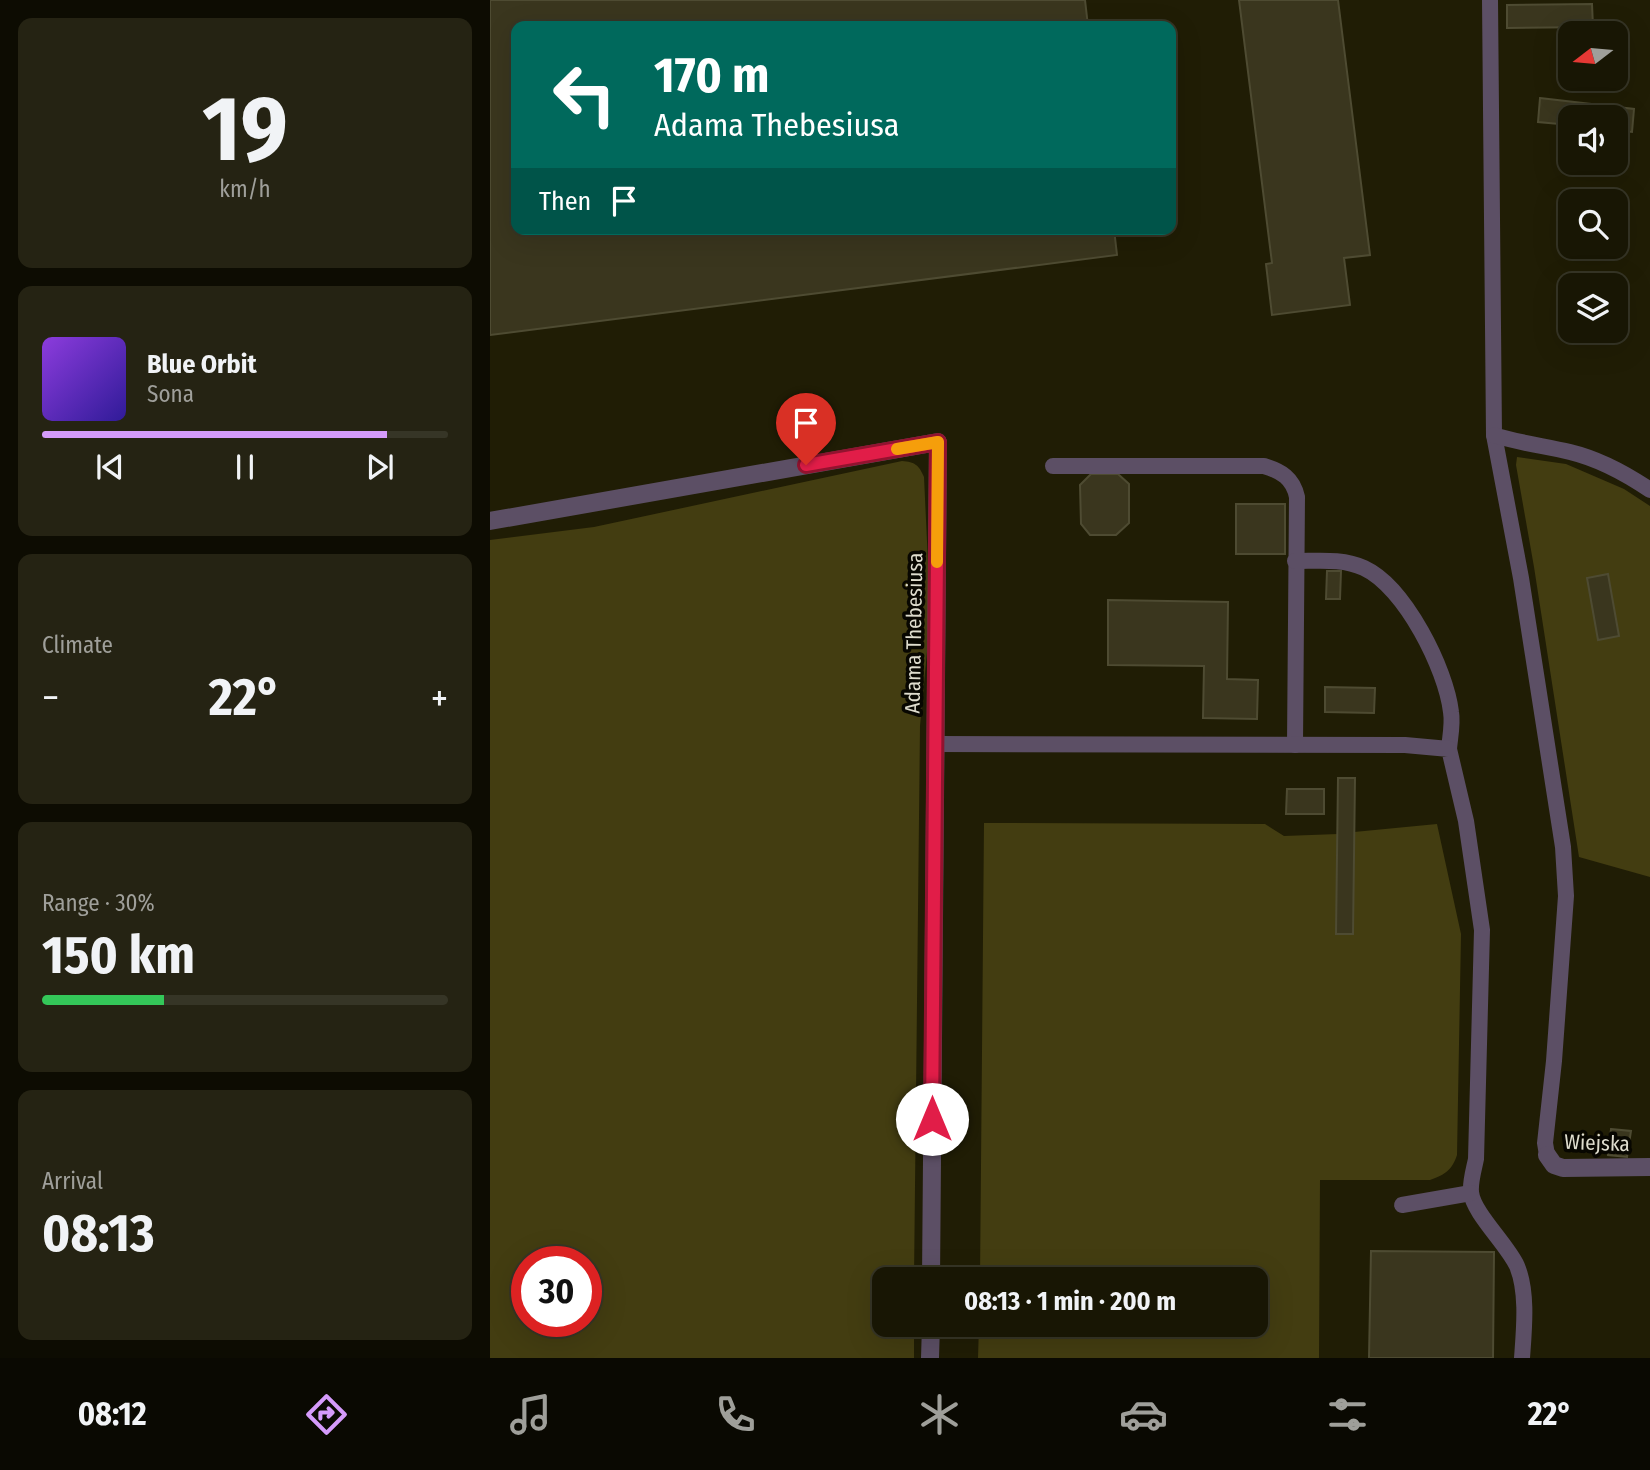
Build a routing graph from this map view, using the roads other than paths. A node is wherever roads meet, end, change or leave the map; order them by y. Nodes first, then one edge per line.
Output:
1 (1490, 0) edge
2 (1494, 435) junction
3 (1053, 466) dead end
4 (1650, 490) edge
5 (490, 521) edge
6 (1295, 561) junction
7 (935, 744) junction
8 (1295, 745) junction
9 (1448, 749) junction
10 (1547, 1155) joint
11 (1650, 1167) edge
12 (1471, 1194) junction
13 (1402, 1205) dead end
14 (931, 1267) edge
15 (931, 1337) edge
16 (930, 1358) edge
17 (1522, 1358) edge

1 - 2 lane
2 - 4 lane
2 - 10 lane
3 - 6 lane
5 - 7 street, Adama Thebesiusa
6 - 8 lane
6 - 9 lane
7 - 8 lane
7 - 14 street, Adama Thebesiusa
8 - 9 lane
9 - 12 lane
10 - 11 street, Wiejska
12 - 13 lane
12 - 17 lane
15 - 16 street

